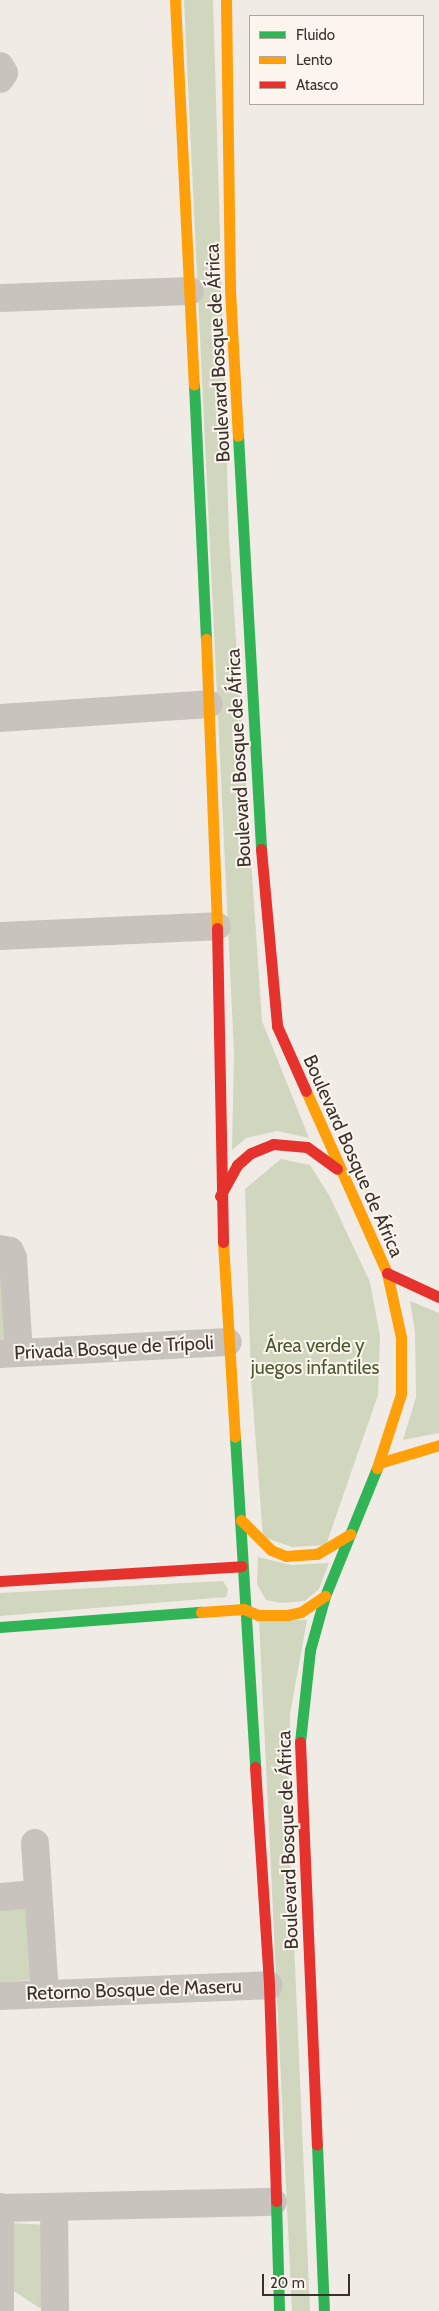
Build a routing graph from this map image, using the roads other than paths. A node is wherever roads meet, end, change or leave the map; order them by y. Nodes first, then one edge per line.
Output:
1 (175, 0) edge
2 (226, 0) edge
3 (0, 66) edge
4 (0, 79) edge
5 (190, 290) junction
6 (0, 298) edge
7 (209, 704) junction
8 (0, 718) edge
9 (217, 926) junction
10 (0, 936) edge
11 (338, 1170) junction
12 (220, 1196) junction
13 (0, 1249) edge
14 (386, 1274) junction
15 (439, 1297) edge
16 (228, 1342) junction
17 (10, 1354) edge
18 (439, 1445) edge
19 (379, 1463) junction
20 (241, 1520) junction
21 (350, 1534) junction
22 (242, 1566) junction
23 (0, 1581) edge
24 (325, 1596) junction
25 (244, 1609) junction
26 (0, 1627) edge
27 (35, 1843) dead end
28 (37, 1894) junction
29 (0, 1897) edge
30 (269, 1984) junction
31 (45, 1993) junction
32 (0, 1996) edge
33 (273, 2202) junction
34 (0, 2207) edge
35 (54, 2207) junction
36 (0, 2311) edge
37 (55, 2311) edge
38 (279, 2311) edge
39 (324, 2311) edge

1 - 5 street, Boulevard Bosque de África
2 - 11 street, Boulevard Bosque de África
3 - 4 street
5 - 6 street
5 - 7 street, Boulevard Bosque de África
7 - 8 street
7 - 9 street, Boulevard Bosque de África
9 - 10 street
9 - 12 street, Boulevard Bosque de África
11 - 12 street
11 - 14 street, Boulevard Bosque de África
12 - 16 street, Boulevard Bosque de África
13 - 17 street
14 - 15 street
14 - 19 street, Boulevard Bosque de África
16 - 17 street, Privada Bosque de Trípoli
16 - 20 street, Boulevard Bosque de África
18 - 19 street
19 - 21 street, Boulevard Bosque de África
20 - 21 street
20 - 22 street, Boulevard Bosque de África
21 - 24 street, Boulevard Bosque de África
22 - 23 street
22 - 25 street, Boulevard Bosque de África
24 - 25 street
24 - 39 street, Boulevard Bosque de África
25 - 26 street
25 - 30 street, Boulevard Bosque de África
27 - 28 street
28 - 29 street
28 - 31 street
30 - 31 street, Retorno Bosque de Maseru
30 - 33 street, Boulevard Bosque de África
31 - 32 street, Retorno Bosque de Maseru
33 - 35 street
33 - 38 street, Boulevard Bosque de África
34 - 35 street
34 - 36 street
35 - 37 street

